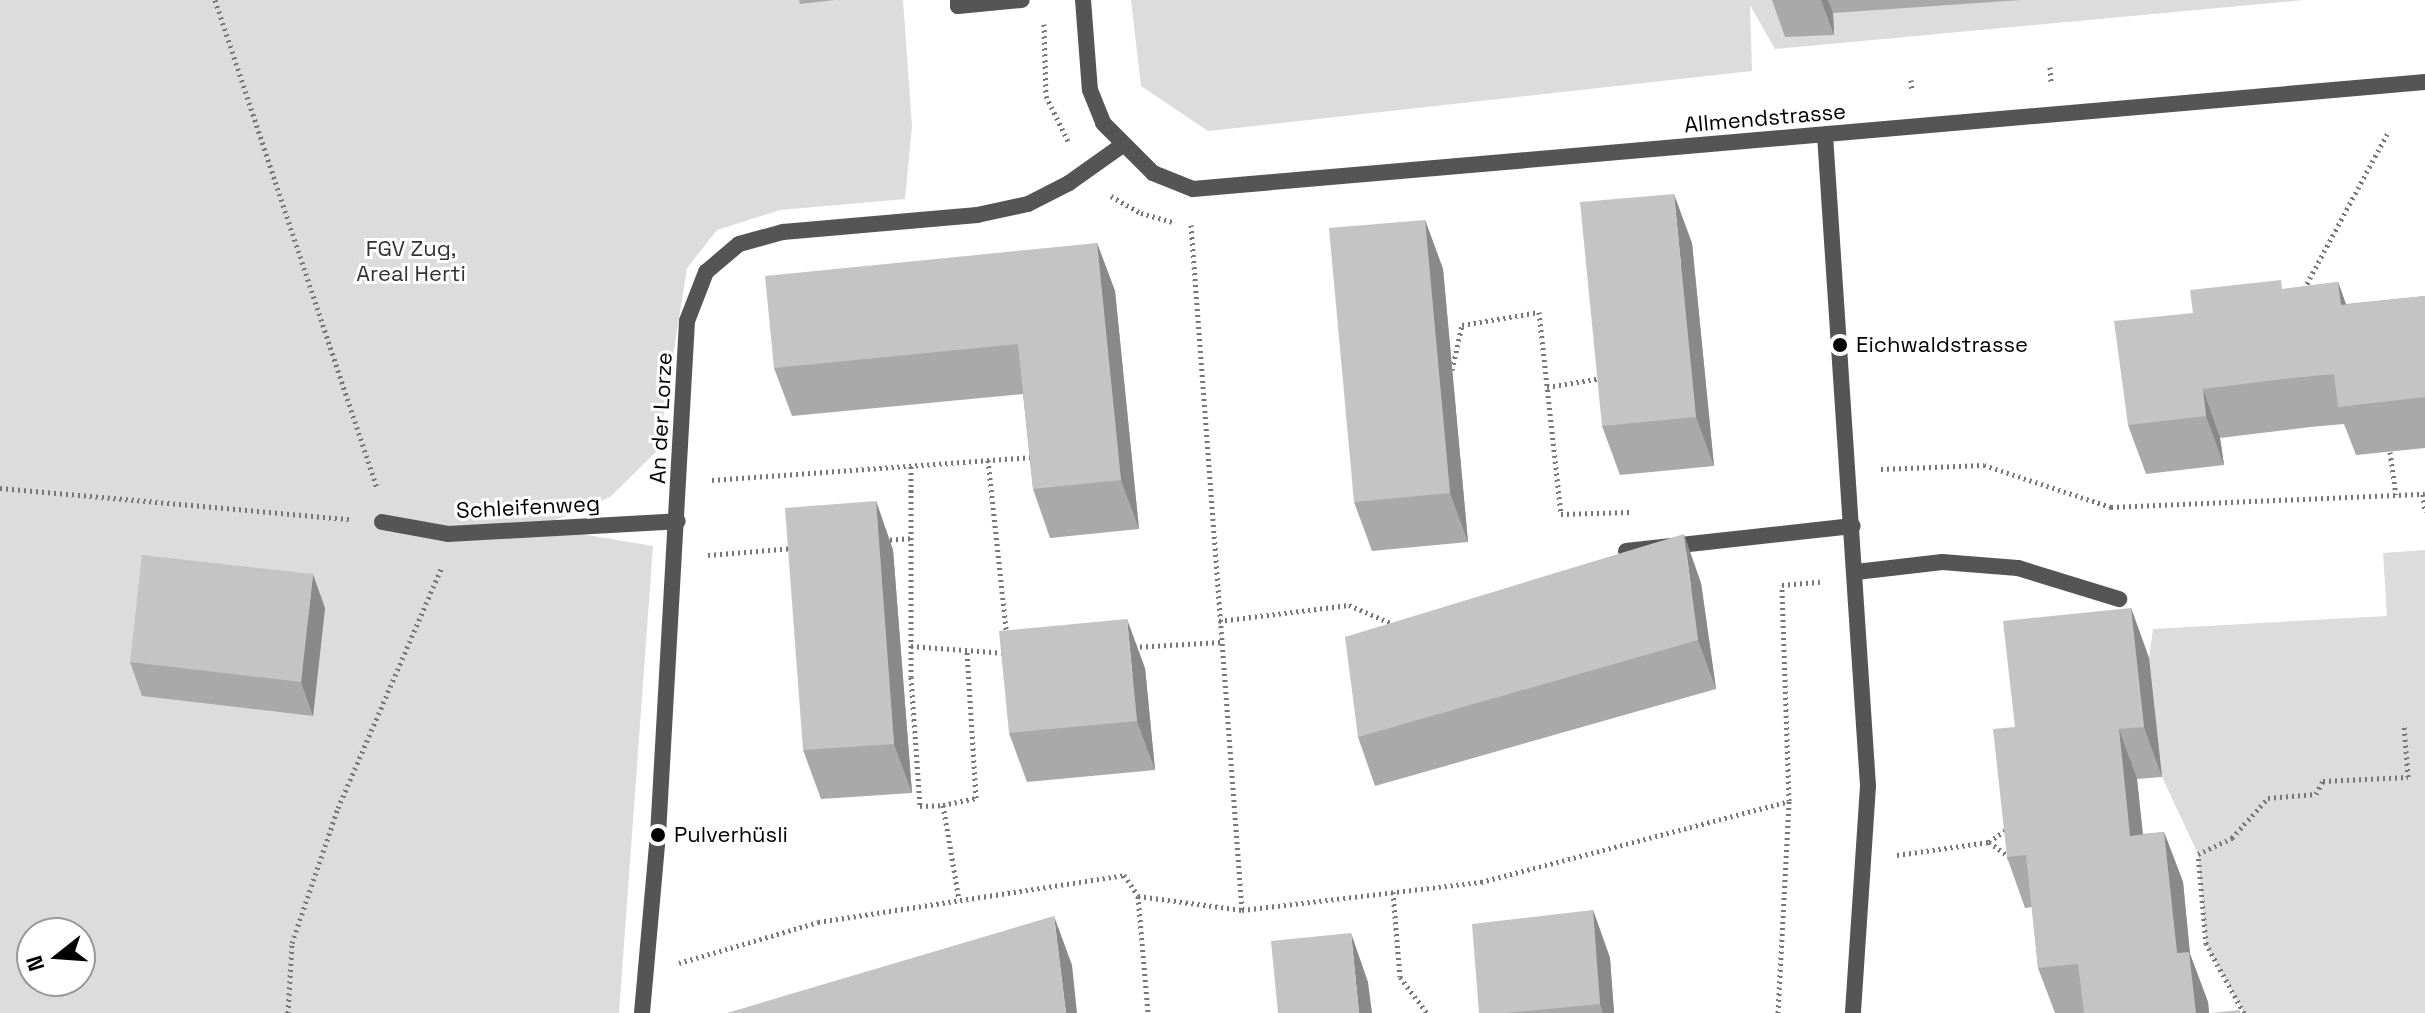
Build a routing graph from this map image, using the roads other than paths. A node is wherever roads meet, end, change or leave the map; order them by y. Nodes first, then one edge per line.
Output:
1 (958, 0) edge
2 (1022, 0) edge
3 (1083, 0) edge
4 (2425, 82) edge
5 (1825, 135) junction
6 (1121, 146) junction
7 (678, 521) junction
8 (382, 522) road end
9 (1853, 526) junction
10 (1626, 551) edge
11 (1856, 572) junction
12 (2119, 599) dead end
13 (642, 1013) edge
14 (1853, 1013) edge

1 - 2 street
3 - 6 street, Allmendstrasse
4 - 5 street, Allmendstrasse
5 - 6 street, Allmendstrasse
5 - 9 street
6 - 7 street, An der Lorze
7 - 8 street, Schleifenweg
7 - 13 street, An der Lorze
9 - 10 street
9 - 11 street
11 - 12 street
11 - 14 street

